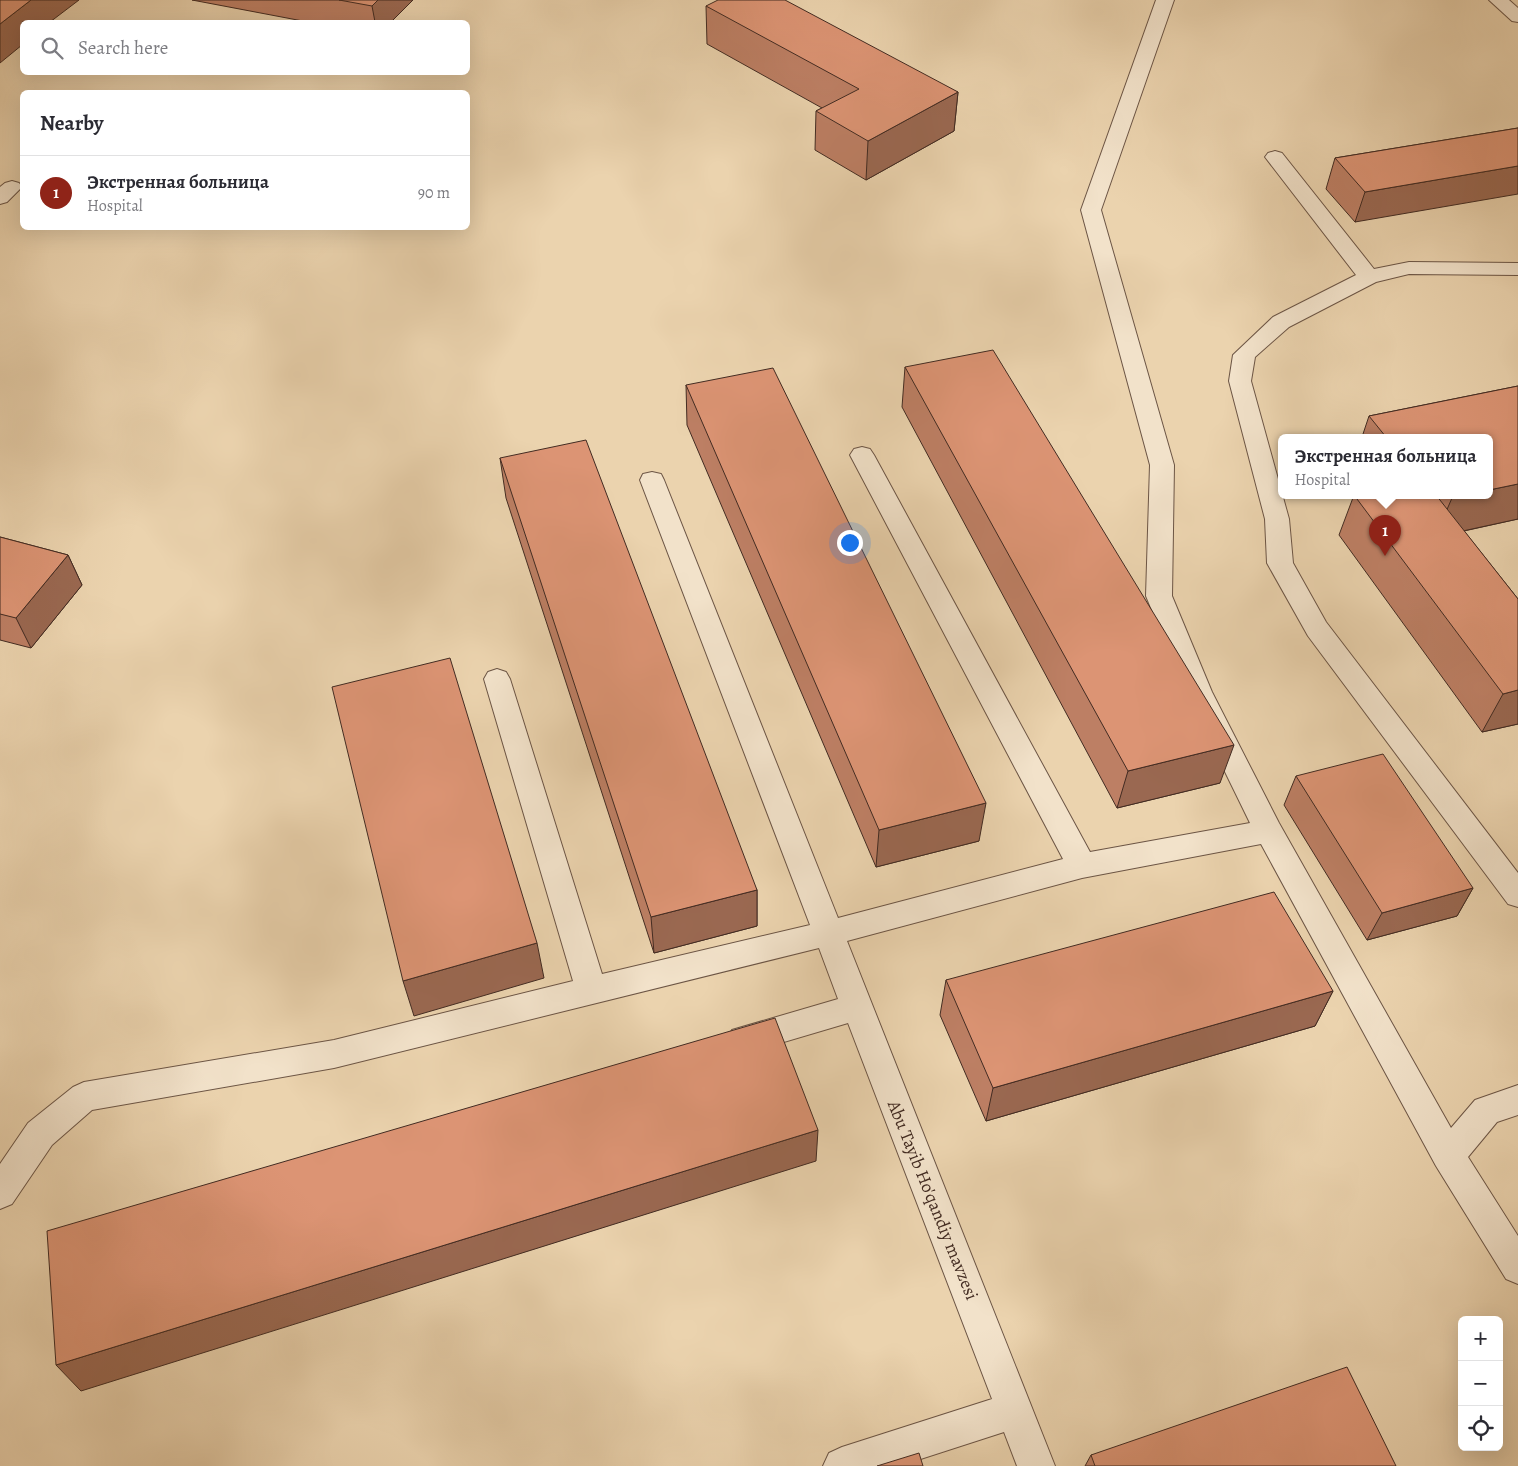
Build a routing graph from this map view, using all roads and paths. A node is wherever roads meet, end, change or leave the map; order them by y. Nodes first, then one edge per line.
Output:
1 (1165, 0) edge
2 (1498, 0) edge
3 (1518, 17) edge
4 (1275, 157) dead end
5 (1518, 269) edge
6 (1369, 277) junction
7 (862, 455) dead end
8 (652, 480) dead end
9 (497, 679) dead end
10 (1269, 831) junction
11 (1082, 866) junction
12 (1518, 895) edge
13 (830, 933) junction
14 (590, 990) junction
15 (857, 1007) junction
16 (713, 1049) edge
17 (1518, 1100) edge
18 (1448, 1154) junction
19 (0, 1192) edge
20 (1518, 1267) edge
21 (1015, 1410) junction
22 (842, 1466) edge
23 (1036, 1466) edge

1 - 10 street
2 - 3 street
4 - 6 street
5 - 6 street
6 - 12 street
7 - 11 street
8 - 13 street, Abu Tayib Ho'qandiy mavzesi
9 - 14 street
10 - 11 street
10 - 18 street
11 - 13 street
13 - 14 street
13 - 15 street, Abu Tayib Ho'qandiy mavzesi
14 - 19 street
15 - 16 street
15 - 21 street, Abu Tayib Ho'qandiy mavzesi
17 - 18 street
18 - 20 street
21 - 22 street
21 - 23 street, Abu Tayib Ho'qandiy mavzesi

